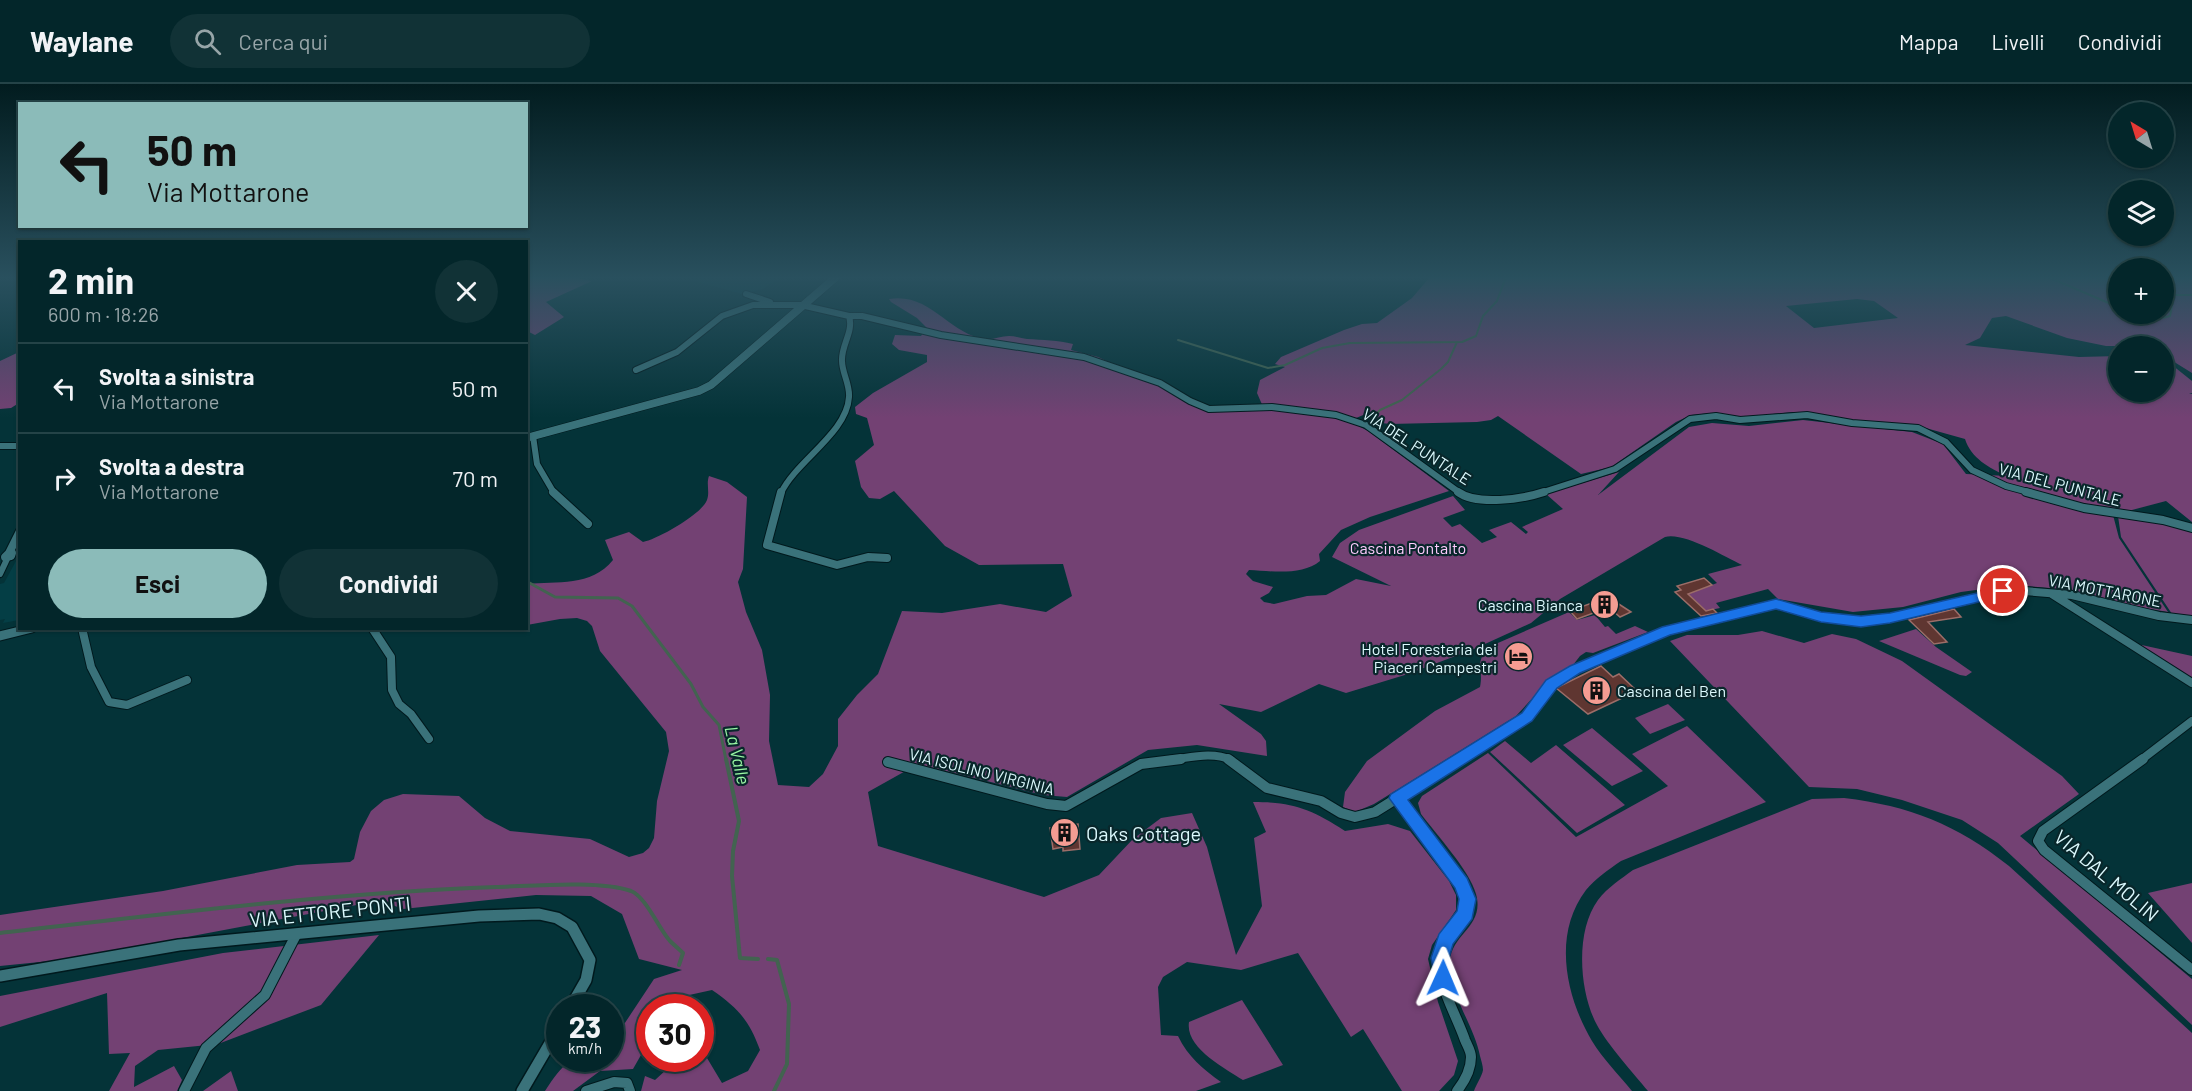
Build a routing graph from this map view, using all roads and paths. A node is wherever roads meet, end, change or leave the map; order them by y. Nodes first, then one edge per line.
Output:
1 (711, 324) edge
2 (782, 324) edge
3 (852, 324) edge
4 (896, 324) edge
5 (636, 370) dead end
6 (530, 437) edge
7 (0, 446) edge
8 (18, 446) edge
9 (588, 524) dead end
10 (2192, 528) edge
11 (18, 538) edge
12 (13, 555) edge
13 (887, 558) dead end
14 (0, 574) edge
15 (2051, 593) junction
16 (2192, 620) edge
17 (24, 630) edge
18 (82, 630) edge
19 (373, 630) edge
20 (0, 636) edge
21 (187, 680) dead end
22 (2192, 683) edge
23 (2192, 721) edge
24 (429, 739) dead end
25 (888, 762) dead end
26 (1397, 798) junction
27 (296, 935) junction
28 (2192, 970) edge
29 (0, 976) edge
30 (578, 994) edge
31 (546, 1050) edge
32 (184, 1091) edge
33 (522, 1091) edge
34 (586, 1091) edge
35 (630, 1091) edge
36 (1457, 1091) edge

1 - 5 street
2 - 6 street
3 - 13 street
4 - 10 street, VIA DEL PUNTALE
6 - 9 street
7 - 8 street
11 - 12 street
12 - 14 street
15 - 16 street, VIA MOTTARONE
15 - 22 street
15 - 26 street, VIA MOTTARONE
17 - 20 street
18 - 21 street
19 - 24 street
23 - 28 street, VIA DAL MOLIN
25 - 26 street, VIA ISOLINO VIRGINIA
26 - 36 street
27 - 29 street, VIA ETTORE PONTI
27 - 30 street, VIA ETTORE PONTI
27 - 32 street
31 - 33 street
34 - 35 street

